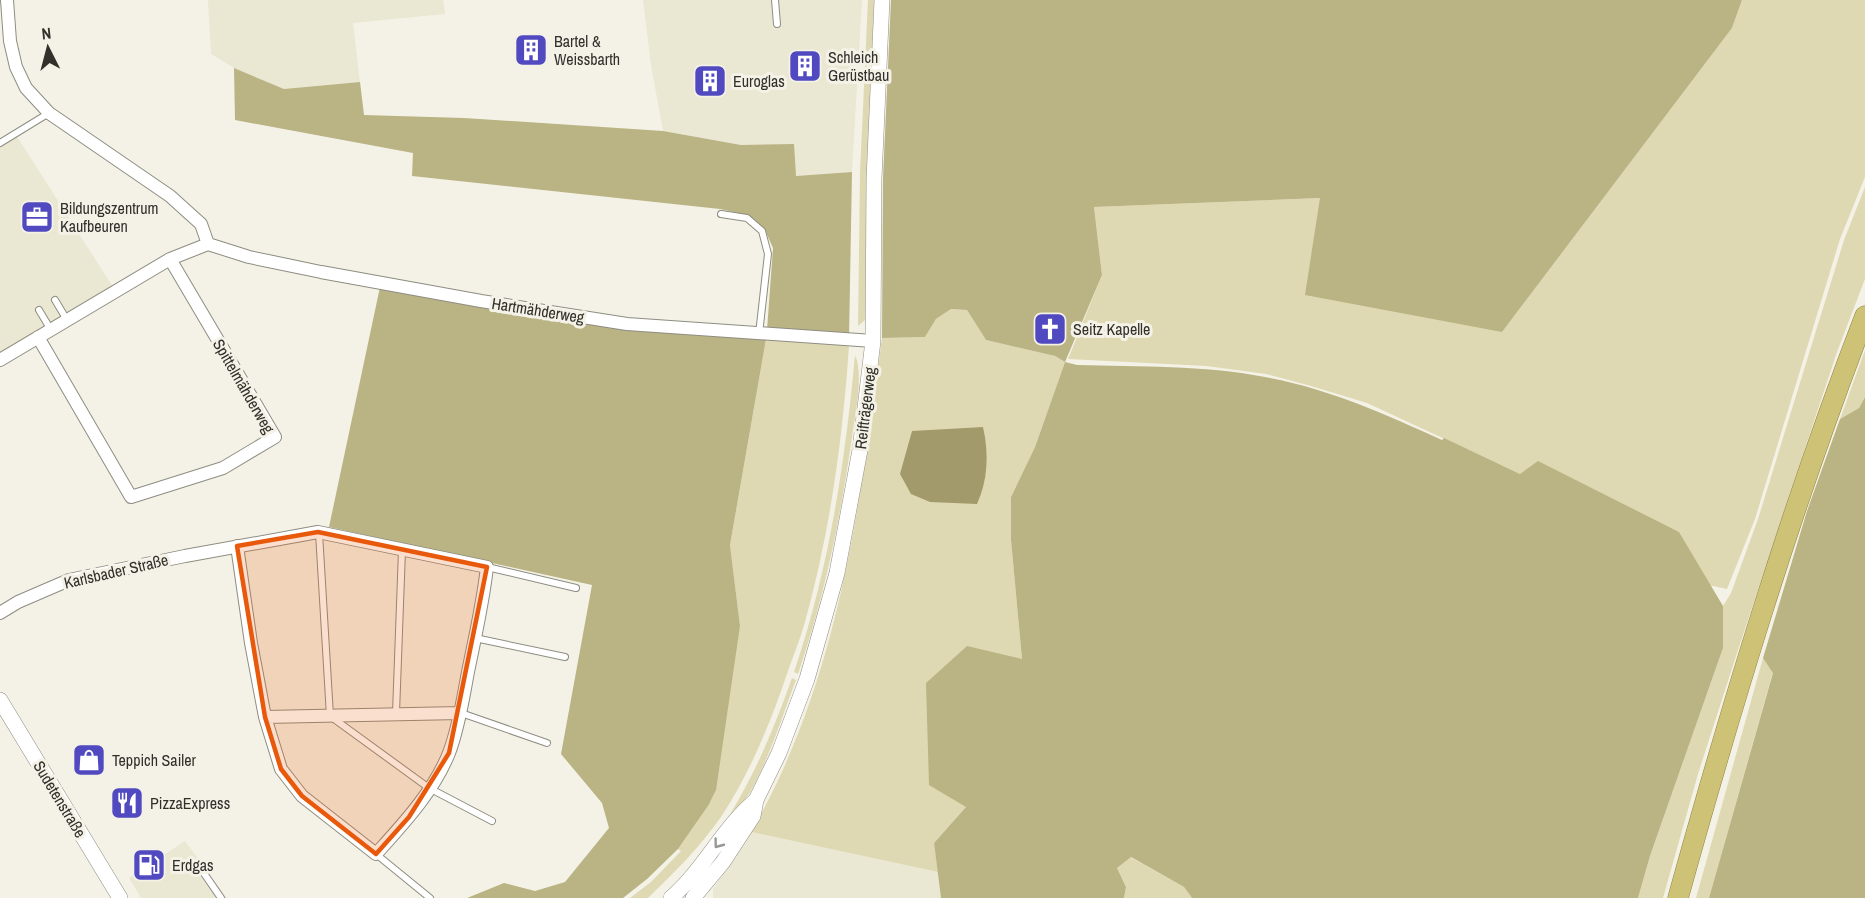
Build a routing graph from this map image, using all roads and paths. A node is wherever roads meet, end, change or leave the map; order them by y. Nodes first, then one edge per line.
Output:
1 (7, 0) edge
2 (775, 0) edge
3 (882, 0) edge
4 (777, 24) dead end
5 (49, 113) junction
6 (0, 143) edge
7 (721, 214) dead end
8 (208, 244) junction
9 (170, 259) junction
10 (55, 300) dead end
11 (39, 310) dead end
12 (1865, 316) edge
13 (67, 320) junction
14 (51, 330) junction
15 (759, 335) junction
16 (38, 338) junction
17 (873, 341) junction
18 (0, 360) edge
19 (318, 532) junction
20 (237, 546) junction
21 (402, 549) junction
22 (486, 567) junction
23 (576, 588) dead end
24 (0, 613) edge
25 (475, 638) junction
26 (565, 657) dead end
27 (0, 700) edge
28 (396, 713) junction
29 (460, 713) junction
30 (330, 716) junction
31 (265, 717) junction
32 (547, 743) dead end
33 (429, 788) junction
34 (756, 800) junction
35 (492, 821) dead end
36 (376, 854) junction
37 (201, 869) dead end
38 (676, 896) edge
39 (120, 898) edge
40 (221, 898) edge
41 (430, 898) edge
42 (694, 898) edge
43 (1678, 898) edge

1 - 5 street
2 - 4 lane
3 - 17 street, Reifträgerweg
5 - 6 lane
5 - 8 street
7 - 15 lane
8 - 9 street
8 - 15 street, Hartmähderweg
9 - 13 street
9 - 16 street, Spittelmähderweg
10 - 13 lane
11 - 14 lane
12 - 43 highway
13 - 14 street
14 - 16 street
15 - 17 street, Hartmähderweg
16 - 18 street
17 - 34 street, Reifträgerweg
19 - 20 street, Karlsbader Straße
19 - 21 street, Karlsbader Straße
19 - 30 lane
20 - 24 street, Karlsbader Straße
20 - 31 street
21 - 22 street, Karlsbader Straße
21 - 28 lane
22 - 23 lane, Karlsbader Straße
22 - 25 street
25 - 26 lane
25 - 29 street
27 - 39 street, Sudetenstraße
28 - 29 street
28 - 30 street
29 - 32 lane
29 - 33 street
30 - 31 street
30 - 33 lane
31 - 36 street
33 - 35 lane
33 - 36 street
34 -> 38 street, Reifträgerweg
34 - 42 street, Reifträgerweg
36 - 41 lane
37 - 40 lane
38 - 42 street

